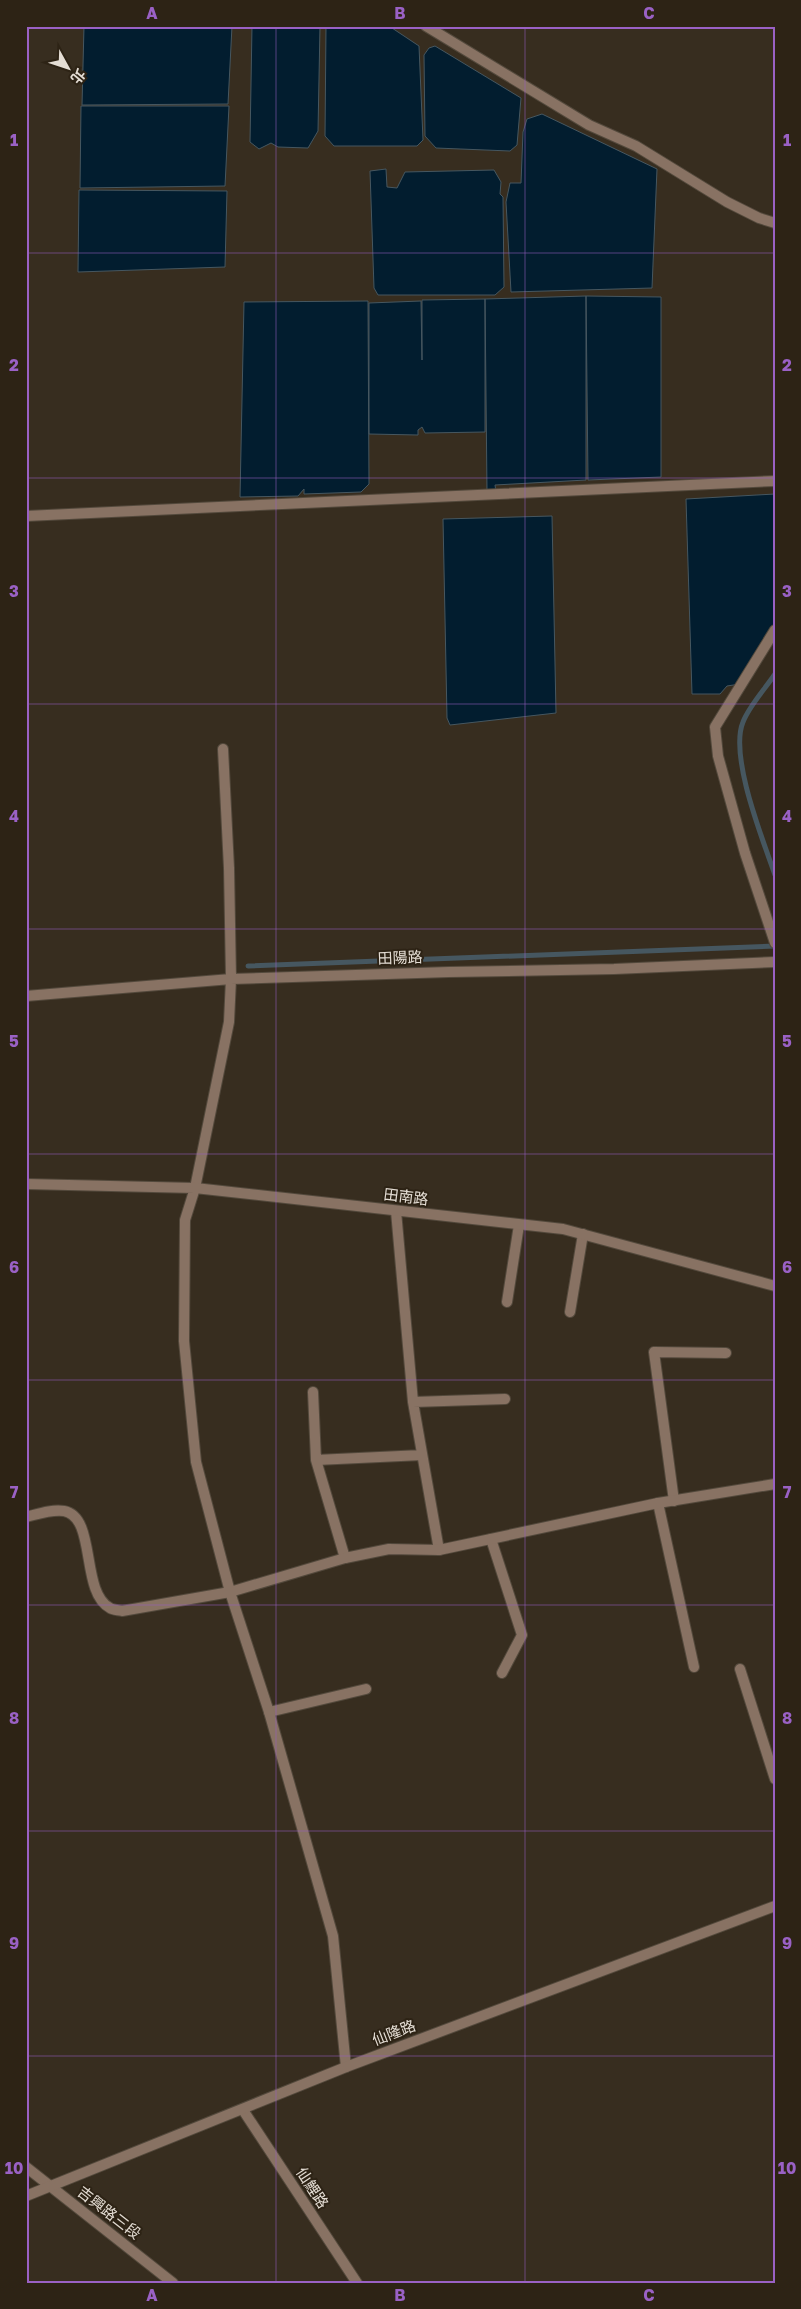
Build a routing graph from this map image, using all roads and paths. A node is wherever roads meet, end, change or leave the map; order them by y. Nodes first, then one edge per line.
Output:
1 (426, 26) edge
2 (775, 223) edge
3 (775, 481) edge
4 (26, 516) edge
5 (775, 630) edge
6 (223, 749) dead end
7 (774, 941) edge
8 (775, 962) edge
9 (231, 979) junction
10 (26, 996) edge
11 (26, 1184) edge
12 (195, 1188) junction
13 (396, 1211) junction
14 (519, 1224) junction
15 (583, 1234) junction
16 (775, 1286) edge
17 (507, 1302) dead end
18 (570, 1312) dead end
19 (726, 1353) dead end
20 (313, 1392) dead end
21 (504, 1399) dead end
22 (413, 1402) junction
23 (422, 1454) junction
24 (316, 1460) junction
25 (775, 1484) edge
26 (674, 1500) junction
27 (658, 1503) junction
28 (26, 1517) edge
29 (491, 1539) junction
30 (439, 1550) junction
31 (345, 1558) junction
32 (230, 1592) junction
33 (694, 1668) dead end
34 (740, 1669) dead end
35 (502, 1673) dead end
36 (366, 1689) dead end
37 (269, 1712) junction
38 (771, 1749) edge
39 (775, 1779) edge
40 (775, 1906) edge
41 (346, 2067) junction
42 (243, 2110) junction
43 (26, 2167) edge
44 (51, 2186) junction
45 (26, 2196) edge
46 (173, 2283) edge
47 (357, 2283) edge

1 - 2 street
3 - 4 street
5 - 7 street
6 - 9 street
8 - 9 street, 田陽路
9 - 10 street, 田陽路
9 - 12 street
11 - 12 street, 田南路
12 - 13 street, 田南路
12 - 32 street
13 - 14 street, 田南路
13 - 22 street
14 - 15 street, 田南路
14 - 17 street
15 - 16 street, 田南路
15 - 18 street
19 - 26 street
20 - 24 street
21 - 22 street
22 - 23 street
23 - 24 street
23 - 30 street
24 - 31 street
25 - 26 street
26 - 27 street
27 - 29 street
27 - 33 street
28 - 32 street
29 - 30 street
29 - 35 street
30 - 31 street
31 - 32 street
32 - 37 street
34 - 38 street
36 - 37 street
37 - 41 street
38 - 39 street
40 - 41 street, 仙隆路
41 - 42 street, 仙隆路
42 - 44 street, 仙隆路
42 - 47 street, 仙鯉路
43 - 44 street, 吉興路三段
44 - 45 street, 仙隆路
44 - 46 street, 吉興路三段

